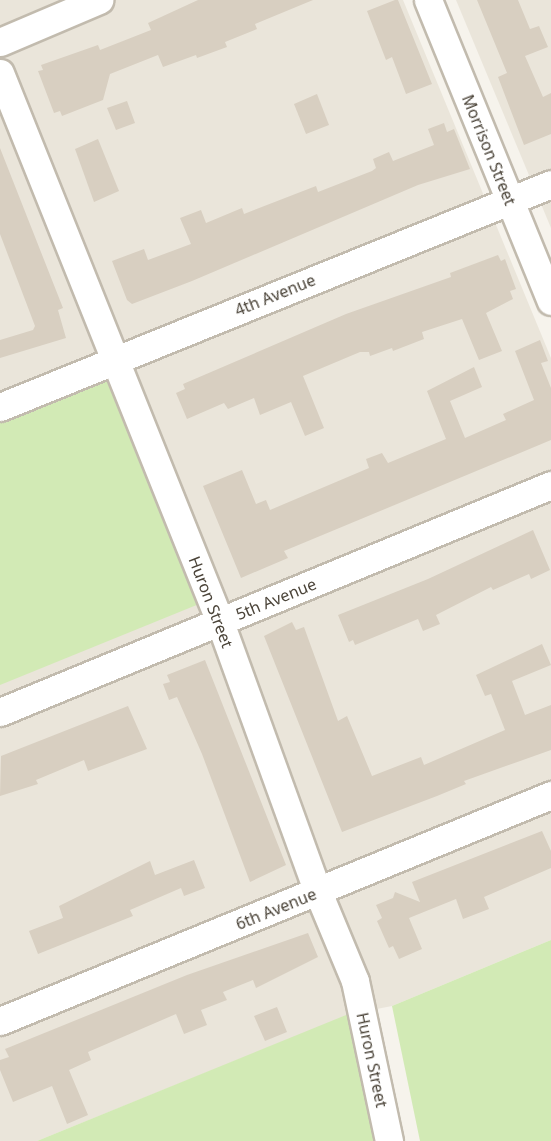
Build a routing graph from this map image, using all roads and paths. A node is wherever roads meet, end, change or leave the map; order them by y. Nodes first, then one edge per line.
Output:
1 (99, 0) edge
2 (428, 0) edge
3 (0, 42) edge
4 (0, 73) edge
5 (551, 184) edge
6 (510, 202) junction
7 (551, 301) edge
8 (116, 359) junction
9 (0, 407) edge
10 (551, 485) edge
11 (220, 622) junction
12 (0, 712) edge
13 (551, 795) edge
14 (318, 892) junction
15 (0, 1021) edge
16 (389, 1141) edge

1 - 3 street
2 - 6 street, Morrison Street
4 - 8 street, Huron Street
5 - 6 street, 4th Avenue
6 - 7 street, Morrison Street
6 - 8 street, 4th Avenue
8 - 9 street, 4th Avenue
8 - 11 street, Huron Street
10 - 11 street, 5th Avenue
11 - 12 street, 5th Avenue
11 - 14 street, Huron Street
13 - 14 street, 6th Avenue
14 - 15 street, 6th Avenue
14 - 16 street, Huron Street

